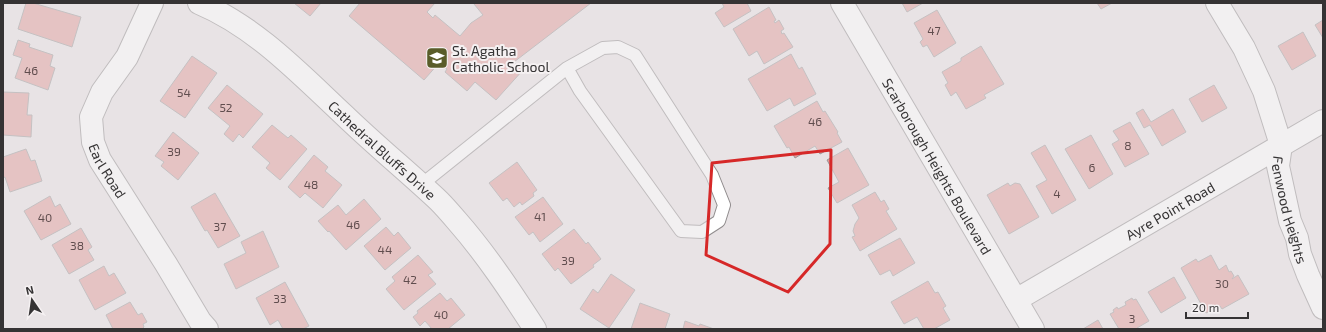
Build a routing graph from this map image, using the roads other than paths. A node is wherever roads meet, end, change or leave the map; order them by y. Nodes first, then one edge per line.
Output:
1 (152, 3) edge
2 (199, 3) edge
3 (842, 3) edge
4 (1217, 3) edge
5 (567, 68) junction
6 (1323, 121) edge
7 (1281, 145) junction
8 (421, 185) junction
9 (1016, 300) junction
10 (1323, 308) edge
11 (207, 329) edge
12 (535, 329) edge
13 (1033, 329) edge

1 - 11 street, Earl Road
2 - 8 street, Cathedral Bluffs Drive
3 - 9 street, Scarborough Heights Boulevard
4 - 7 street, Fenwood Heights
5 - 5 lane
5 - 8 lane
6 - 7 street, Ayre Point Road
7 - 9 street, Ayre Point Road
7 - 10 street, Fenwood Heights
8 - 12 street, Cathedral Bluffs Drive
9 - 13 street, Scarborough Heights Boulevard

